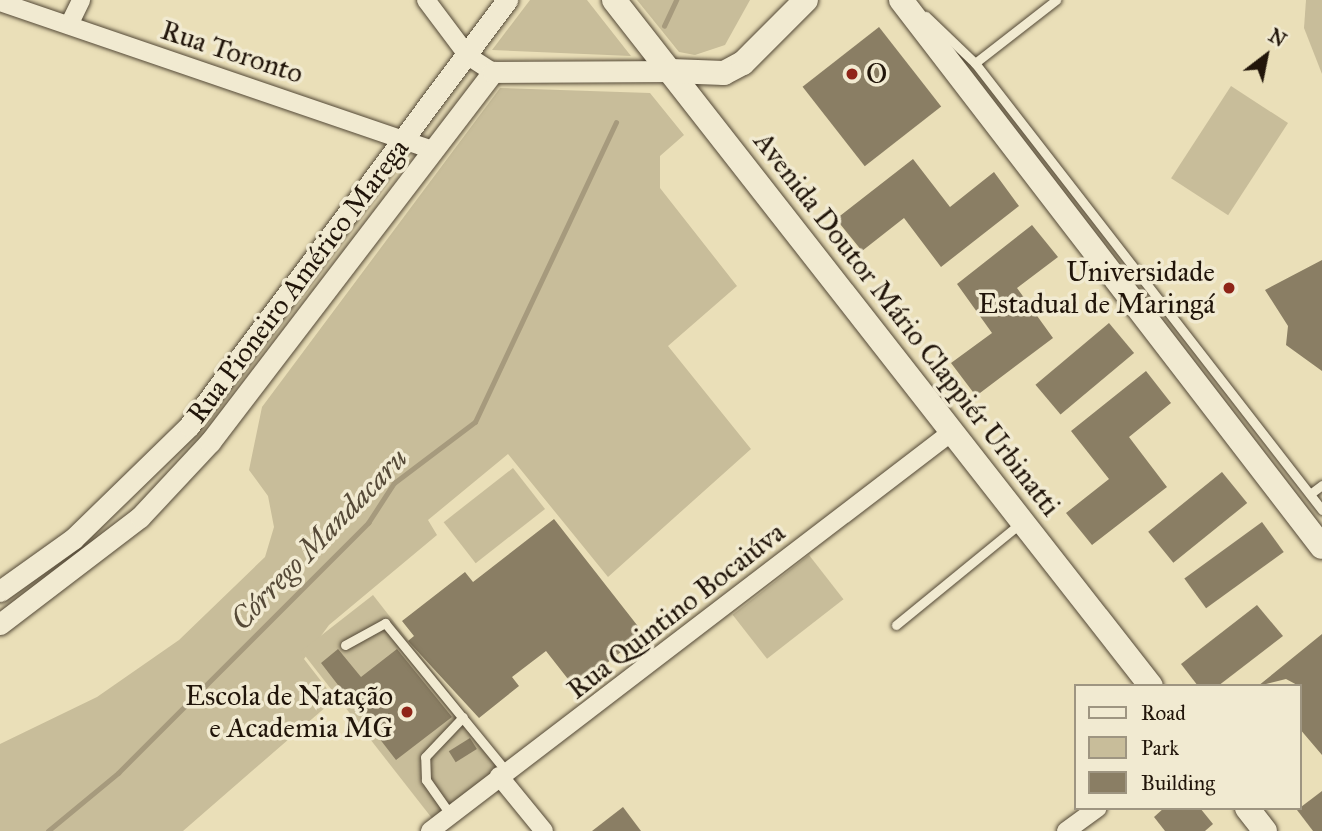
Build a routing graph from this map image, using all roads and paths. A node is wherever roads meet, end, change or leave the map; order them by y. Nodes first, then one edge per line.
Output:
1 (81, 0) edge
2 (426, 0) edge
3 (507, 0) edge
4 (614, 0) edge
5 (806, 0) edge
6 (901, 0) edge
7 (909, 0) edge
8 (1056, 0) edge
9 (0, 2) edge
10 (69, 25) junction
11 (468, 56) junction
12 (975, 63) junction
13 (671, 71) junction
14 (494, 72) junction
15 (408, 136) junction
16 (433, 150) junction
17 (953, 431) junction
18 (1322, 485) edge
19 (1310, 494) junction
20 (1322, 510) edge
21 (1024, 520) junction
22 (1322, 547) edge
23 (0, 591) edge
24 (0, 624) edge
25 (896, 625) dead end
26 (345, 645) dead end
27 (1149, 684) edge
28 (463, 717) junction
29 (503, 773) junction
30 (1095, 810) edge
31 (1249, 810) edge
32 (450, 814) junction
33 (430, 831) edge
34 (544, 831) edge
35 (1066, 831) edge
36 (1265, 831) edge

1 - 10 street
2 - 11 street
3 - 11 street, Rua Pioneiro Américo Marega
4 - 13 main road, Avenida Doutor Mário Clappiér Urbinatti
5 - 13 main road
6 - 22 main road
7 - 12 lane
8 - 12 lane
9 - 10 street, Rua Toronto
10 - 15 street, Rua Toronto
11 - 14 street
11 - 15 street, Rua Pioneiro Américo Marega
12 - 19 lane
13 - 14 street
13 - 17 main road, Avenida Doutor Mário Clappiér Urbinatti
14 - 16 street, Rua Pioneiro Américo Marega
15 - 16 street, Rua Toronto
15 - 23 street, Rua Pioneiro Américo Marega
16 - 24 street, Rua Pioneiro Américo Marega
17 - 21 main road, Avenida Doutor Mário Clappiér Urbinatti
17 - 29 street, Rua Quintino Bocaiúva
18 - 19 lane
19 - 20 lane
21 - 25 lane
21 - 27 main road, Avenida Doutor Mário Clappiér Urbinatti
26 - 28 lane
28 - 29 lane
28 - 32 lane
29 - 32 street, Rua Quintino Bocaiúva
29 - 34 street
30 - 35 street
31 - 36 main road
32 - 33 street, Rua Quintino Bocaiúva

